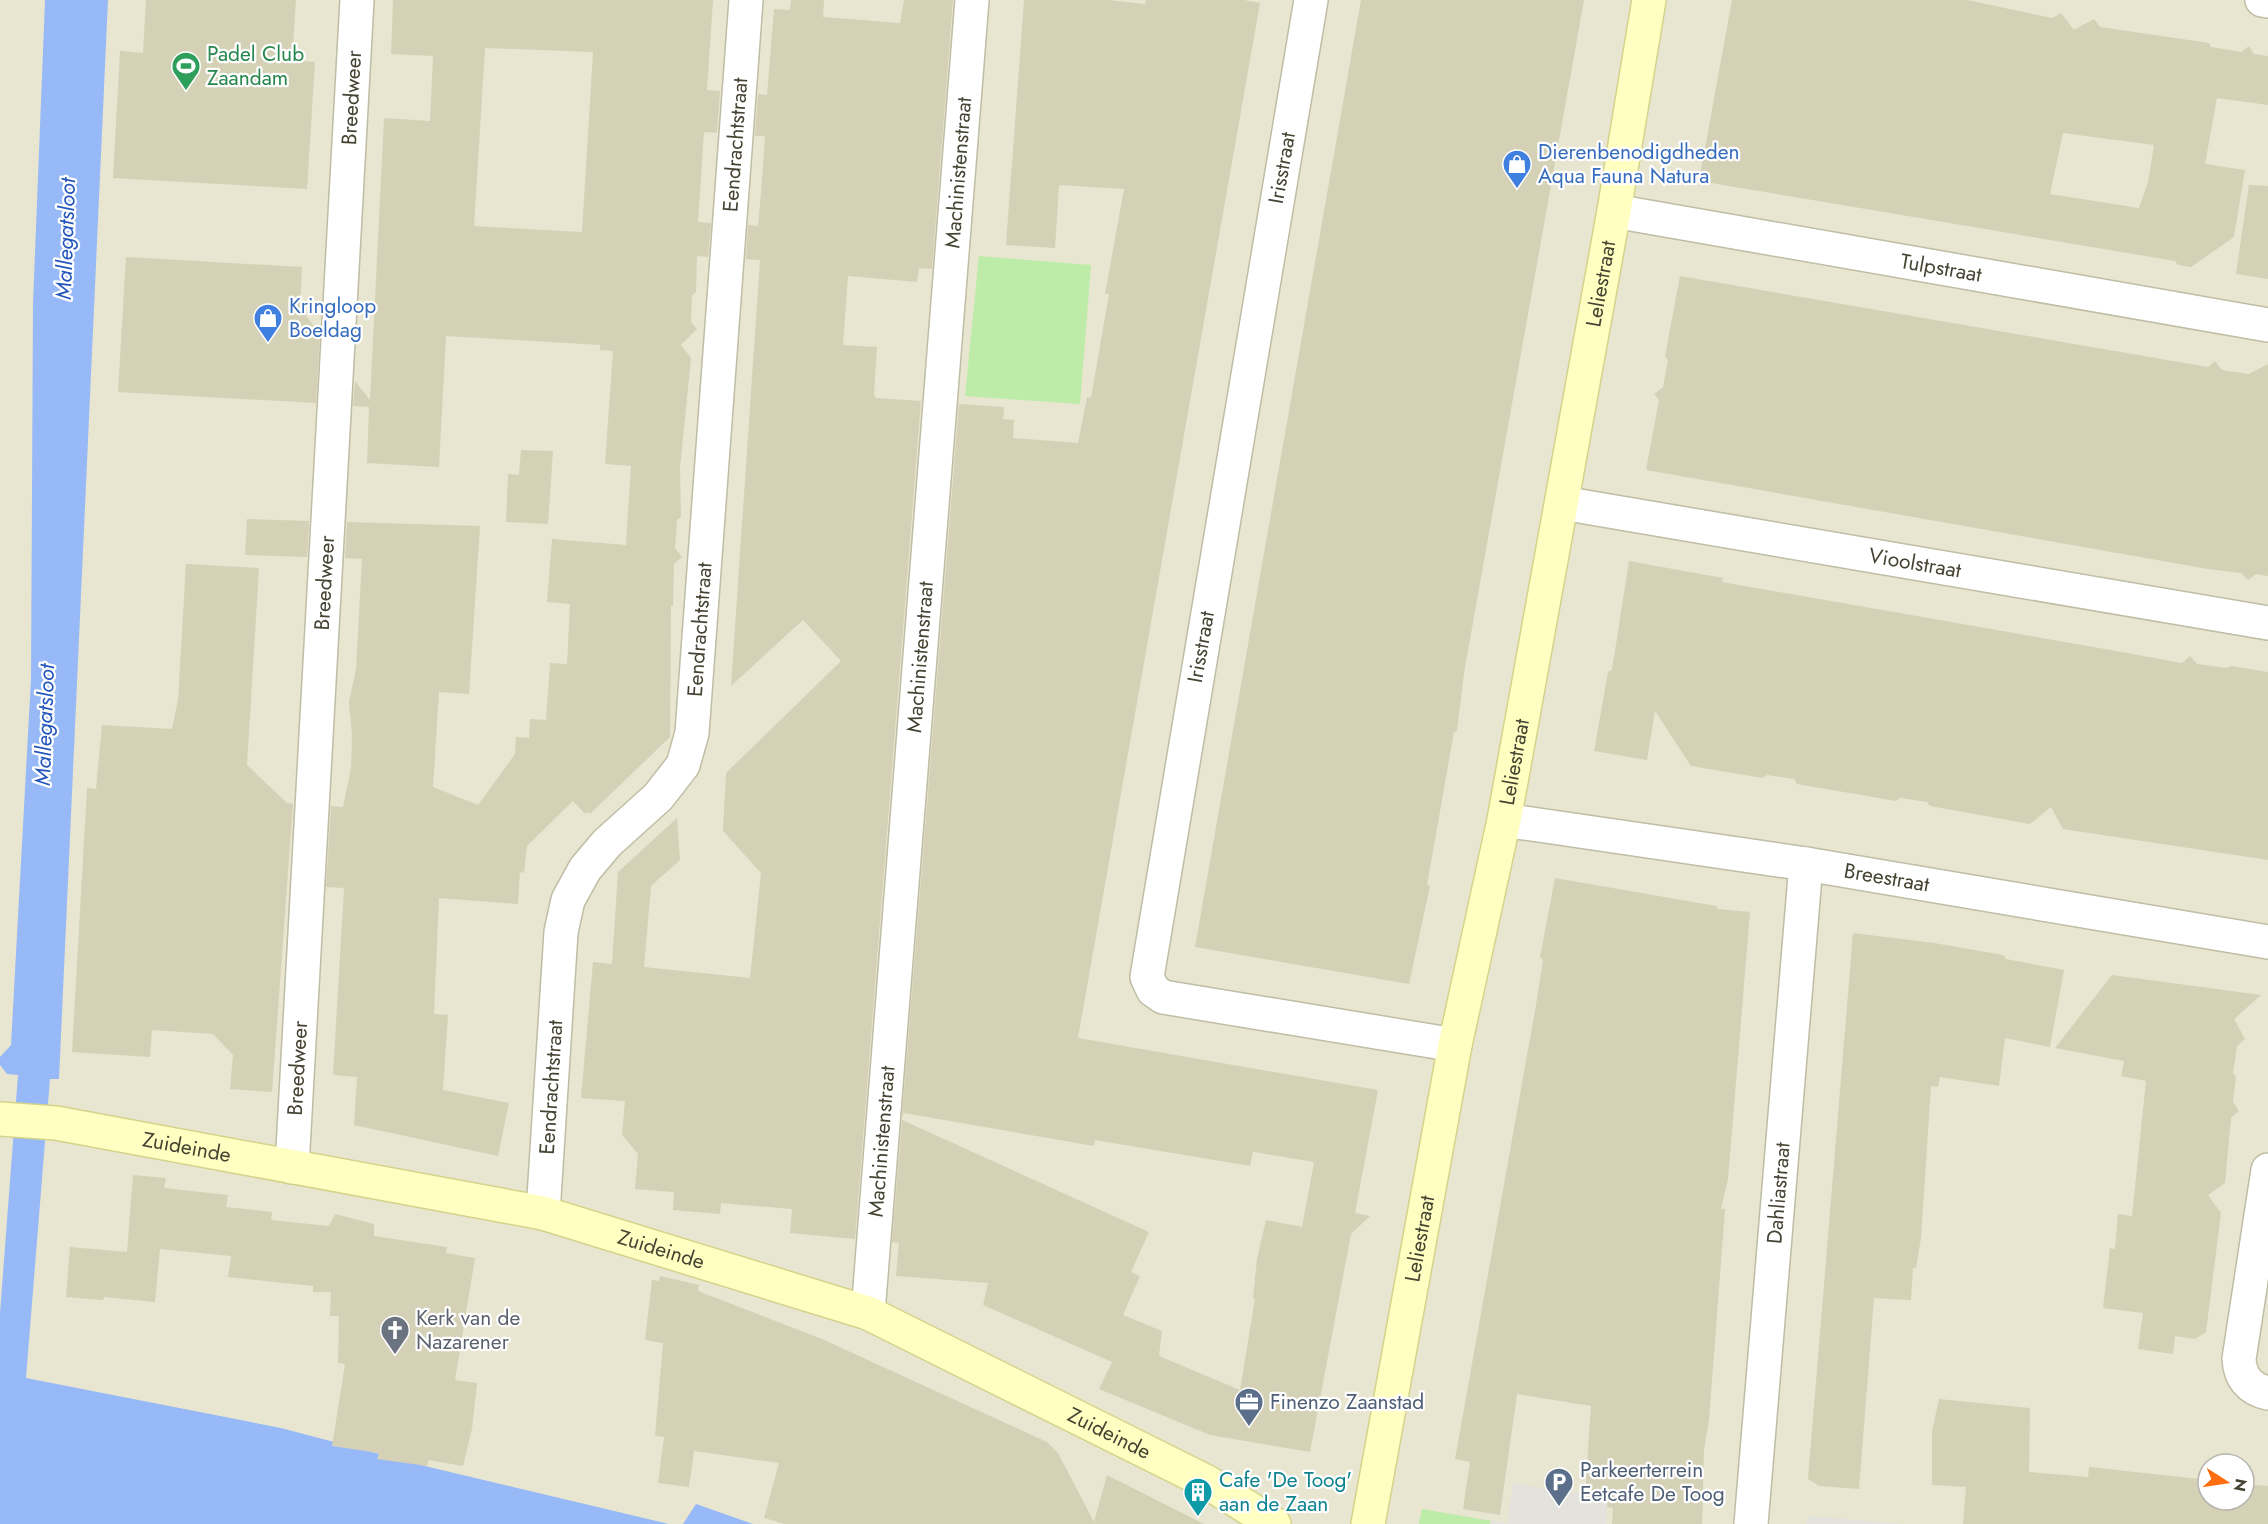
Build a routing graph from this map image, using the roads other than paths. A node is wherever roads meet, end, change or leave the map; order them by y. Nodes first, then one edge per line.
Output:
1 (357, 0) edge
2 (746, 0) edge
3 (972, 0) edge
4 (1311, 0) edge
5 (1649, 0) edge
6 (2262, 0) edge
7 (2268, 1) edge
8 (1614, 211) junction
9 (2268, 325) edge
10 (1562, 503) junction
11 (2268, 622) edge
12 (1504, 820) junction
13 (1806, 864) junction
14 (2268, 942) edge
15 (1455, 1045) junction
16 (0, 1119) edge
17 (292, 1167) junction
18 (2268, 1170) edge
19 (543, 1213) junction
20 (868, 1313) junction
21 (2256, 1386) edge
22 (1274, 1524) edge
23 (1368, 1524) edge
24 (1751, 1524) edge

1 - 17 street, Breedweer
2 - 19 street, Eendrachtstraat
3 - 20 street, Machinistenstraat
4 - 15 street, Irisstraat
5 - 8 street, Leliestraat
6 - 7 street
8 - 9 street, Tulpstraat
8 - 10 street, Leliestraat
10 - 11 street, Vioolstraat
10 - 12 street, Leliestraat
12 - 13 street, Breestraat
12 - 15 street, Leliestraat
13 - 14 street, Breestraat
13 - 24 street, Dahliastraat
15 - 23 street, Leliestraat
16 - 17 street, Zuideinde
17 - 19 street, Zuideinde
18 - 21 street
19 - 20 street, Zuideinde
20 - 22 street, Zuideinde

